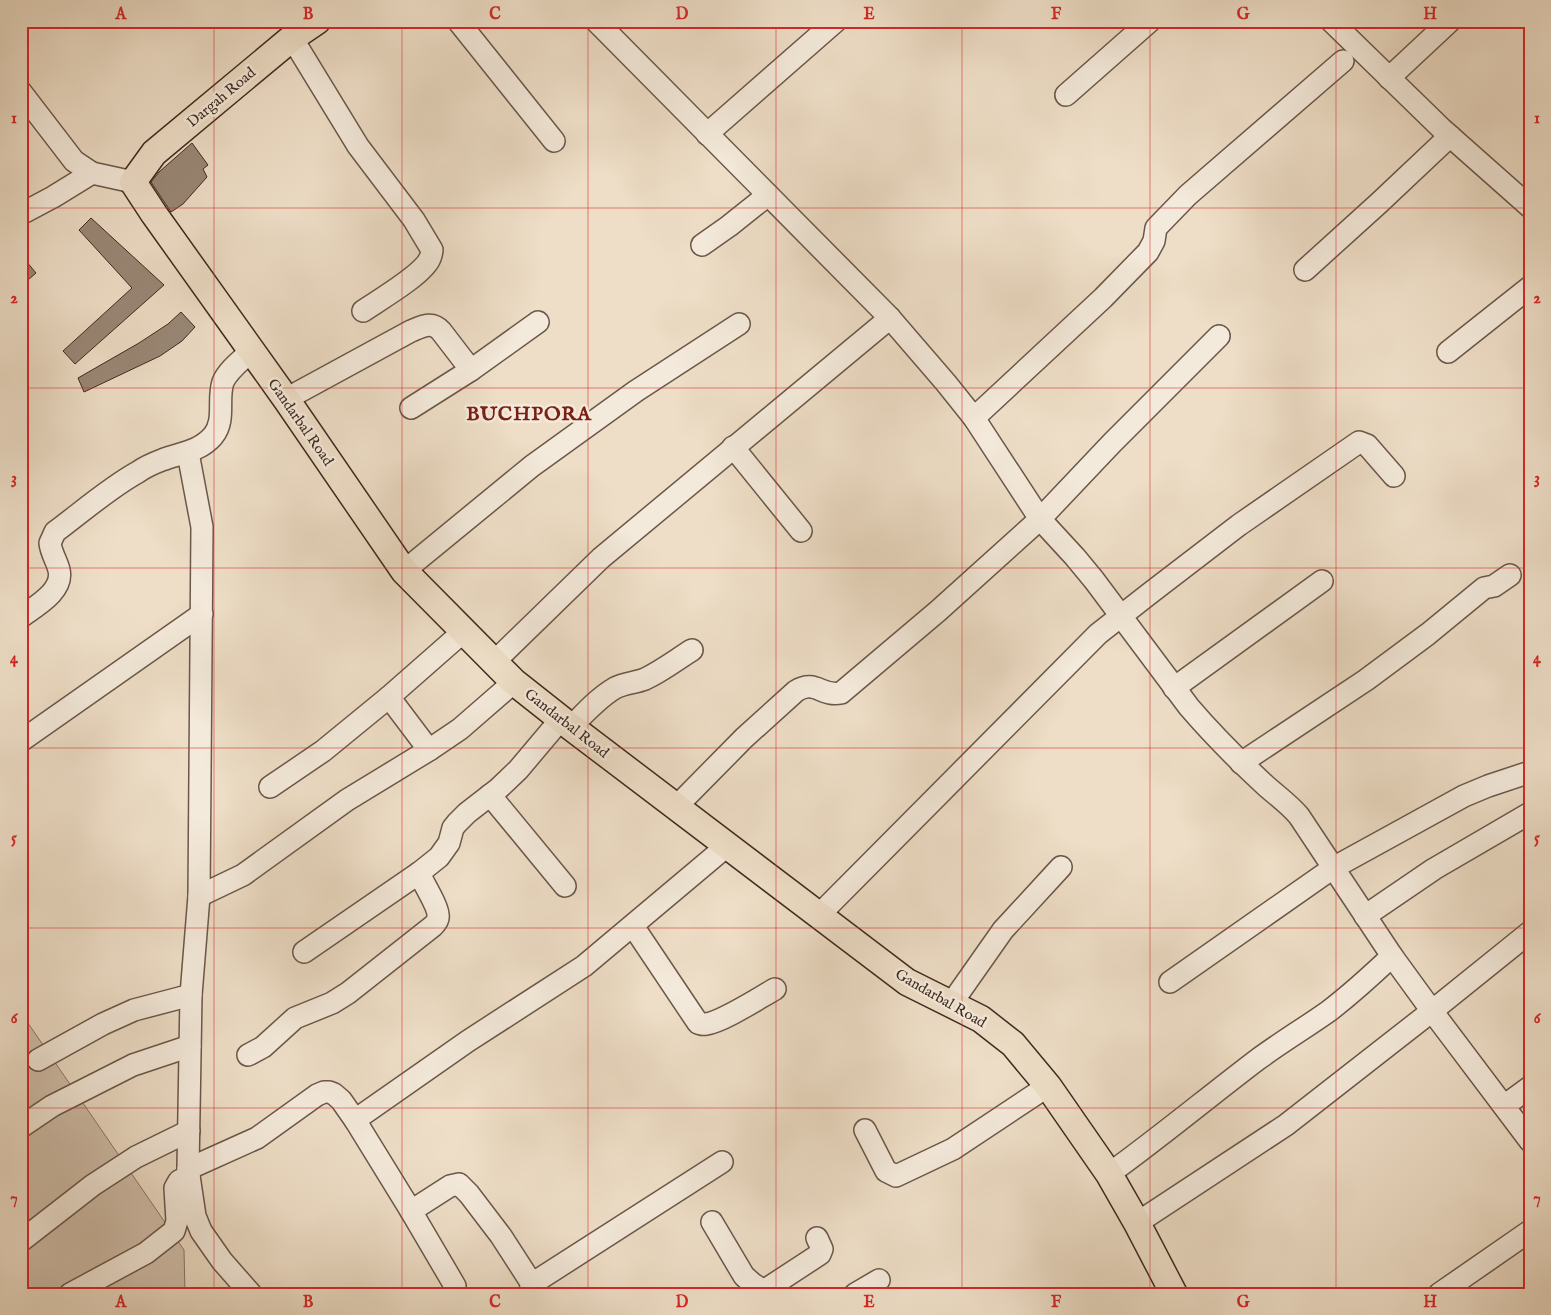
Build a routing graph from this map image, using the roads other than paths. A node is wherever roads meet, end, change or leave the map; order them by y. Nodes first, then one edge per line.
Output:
1 (317, 21) edge
2 (458, 21) edge
3 (596, 21) edge
4 (836, 21) edge
5 (1150, 21) edge
6 (1331, 21) edge
7 (1450, 21) edge
8 (292, 38) junction
9 (1343, 61) dead end
10 (1389, 78) junction
11 (21, 92) edge
12 (1066, 95) dead end
13 (707, 134) junction
14 (1450, 136) junction
15 (554, 141) dead end
16 (92, 173) junction
17 (133, 182) junction
18 (768, 195) junction
19 (1530, 207) edge
20 (21, 214) edge
21 (702, 245) dead end
22 (1305, 270) dead end
23 (1530, 287) edge
24 (363, 311) dead end
25 (890, 318) junction
26 (538, 322) dead end
27 (738, 324) dead end
28 (1219, 336) dead end
29 (251, 351) junction
30 (1448, 352) dead end
31 (471, 370) junction
32 (286, 400) junction
33 (411, 408) dead end
34 (974, 418) junction
35 (733, 447) junction
36 (188, 453) junction
37 (1394, 476) dead end
38 (1040, 519) junction
39 (801, 531) dead end
40 (404, 571) junction
41 (1510, 575) dead end
42 (1322, 581) dead end
43 (202, 614) junction
44 (1122, 616) junction
45 (21, 617) edge
46 (464, 632) junction
47 (692, 650) dead end
48 (494, 662) junction
49 (514, 682) junction
50 (1174, 688) junction
51 (389, 697) junction
52 (566, 723) junction
53 (21, 741) edge
54 (430, 750) junction
55 (1241, 762) junction
56 (1530, 772) edge
57 (270, 787) dead end
58 (490, 795) junction
59 (676, 807) junction
60 (1530, 813) edge
61 (728, 845) junction
62 (1061, 866) dead end
63 (1333, 868) junction
64 (418, 874) junction
65 (565, 886) dead end
66 (199, 896) junction
67 (819, 915) junction
68 (1365, 916) junction
69 (633, 926) junction
70 (1530, 932) edge
71 (304, 952) dead end
72 (1392, 956) junction
73 (1170, 982) dead end
74 (775, 989) dead end
75 (190, 995) junction
76 (951, 1004) junction
77 (1432, 1011) junction
78 (190, 1046) junction
79 (248, 1055) dead end
80 (38, 1060) dead end
81 (1048, 1086) junction
82 (1530, 1088) edge
83 (1504, 1106) junction
84 (355, 1120) junction
85 (21, 1127) edge
86 (865, 1130) dead end
87 (188, 1131) junction
88 (1530, 1140) edge
89 (722, 1162) dead end
90 (188, 1173) junction
91 (1109, 1174) junction
92 (411, 1211) junction
93 (712, 1222) dead end
94 (1137, 1223) junction
95 (1530, 1230) edge
96 (817, 1238) dead end
97 (21, 1241) edge
98 (879, 1280) dead end
99 (455, 1286) dead end
100 (531, 1289) edge
101 (767, 1292) edge
102 (70, 1294) edge
103 (250, 1294) edge
104 (854, 1294) edge
105 (1174, 1294) edge
106 (1439, 1294) edge

1 - 8 main road, Dargah Road
2 - 15 street
3 - 13 street
4 - 13 street
5 - 12 street
6 - 10 street
7 - 10 street
8 - 17 main road, Dargah Road
8 - 24 street
9 - 34 street
10 - 14 street
11 - 16 street
13 - 18 street
14 - 19 street
14 - 22 street
16 - 17 street
16 - 20 street
17 - 29 main road, Gandarbal Road
18 - 21 street
18 - 25 street
23 - 30 street
25 - 34 street
25 - 35 street
26 - 31 street
27 - 40 street
28 - 38 street
29 - 32 main road, Gandarbal Road
29 - 36 street
31 - 32 street
31 - 33 street
32 - 40 main road, Gandarbal Road
34 - 38 street
35 - 39 street
35 - 48 street
36 - 43 street
36 - 45 street
37 - 44 street
38 - 44 street
38 - 59 street
40 - 46 main road, Gandarbal Road
41 - 55 street
42 - 50 street
43 - 53 street
43 - 66 street
44 - 50 street
44 - 67 street
46 - 48 main road, Gandarbal Road
46 - 51 street
47 - 52 street
48 - 49 main road, Gandarbal Road
49 - 52 main road, Gandarbal Road
49 - 54 street
50 - 55 street
51 - 54 street
51 - 57 street
52 - 58 street
52 - 59 main road, Gandarbal Road
54 - 66 street
55 - 63 street
56 - 63 street
58 - 64 street
58 - 65 street
59 - 61 main road, Gandarbal Road
60 - 68 street
61 - 67 main road, Gandarbal Road
61 - 69 street
62 - 76 street
63 - 68 street
63 - 73 street
64 - 71 street
64 - 79 street
66 - 75 street
67 - 76 main road, Gandarbal Road
68 - 72 street
69 - 74 street
69 - 84 street
70 - 77 street
72 - 77 street
72 - 91 street
75 - 78 street
75 - 80 street
76 - 81 main road, Gandarbal Road
77 - 83 street
77 - 94 street
78 - 85 street
78 - 87 street
81 - 86 street
81 - 91 main road, Gandarbal Road
82 - 83 street
83 - 88 street
84 - 90 street
84 - 92 street
87 - 90 street
87 - 97 street
89 - 100 street
90 - 102 street
90 - 103 street
91 - 94 main road, Gandarbal Road
92 - 99 street
92 - 100 street
93 - 101 street
94 - 105 main road, Gandarbal Road
95 - 106 street
96 - 101 street
98 - 104 street

